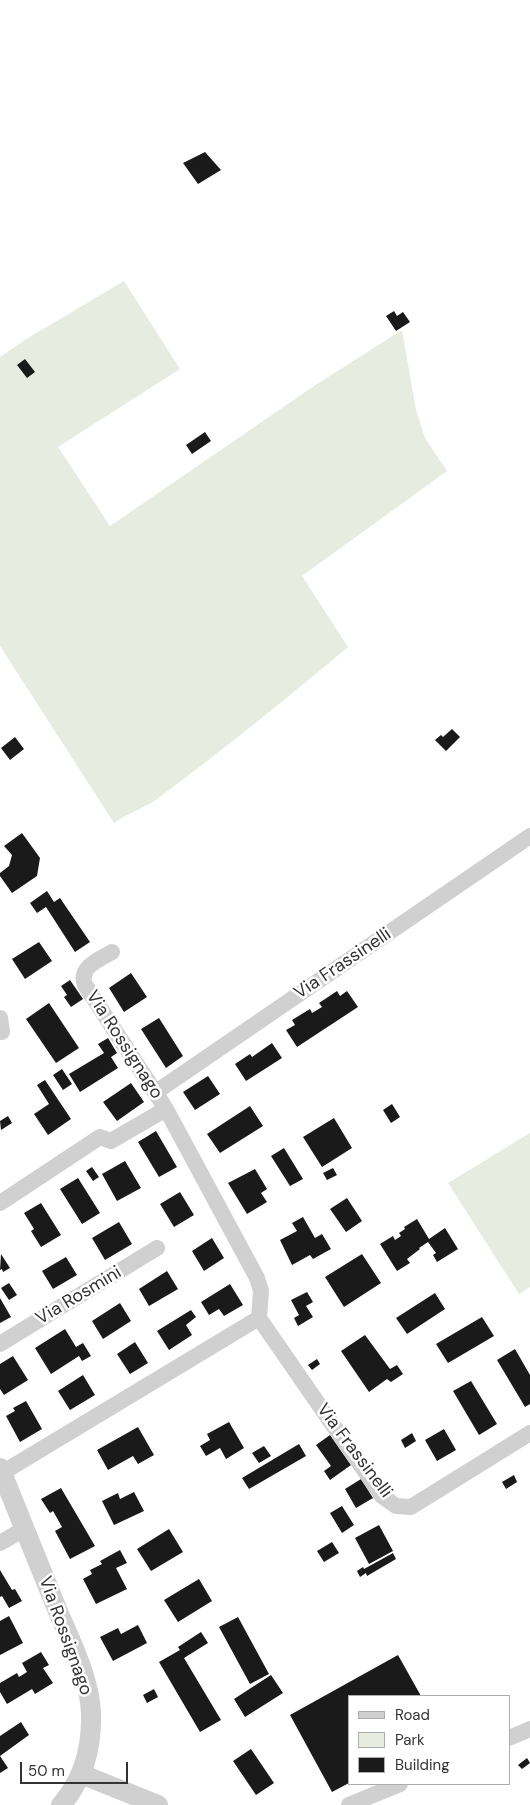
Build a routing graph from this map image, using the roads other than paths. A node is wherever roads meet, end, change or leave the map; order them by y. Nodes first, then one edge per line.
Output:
1 (530, 836) edge
2 (112, 952) dead end
3 (0, 1018) edge
4 (0, 1032) edge
5 (156, 1092) junction
6 (166, 1109) junction
7 (0, 1203) edge
8 (157, 1248) dead end
9 (259, 1318) junction
10 (0, 1344) edge
11 (530, 1433) edge
12 (1, 1470) edge
13 (24, 1529) junction
14 (0, 1544) edge
15 (530, 1729) edge
16 (510, 1738) edge
17 (81, 1774) junction
18 (398, 1785) edge
19 (61, 1805) edge
20 (158, 1805) edge
21 (349, 1805) edge

1 - 5 street, Via Frassinelli
2 - 5 street, Via Rossignago
3 - 4 street
5 - 6 street, Via Rossignago
6 - 7 street, Via Rossignago
6 - 9 street
8 - 10 street, Via Rosmini
9 - 11 street, Via Frassinelli
9 - 12 street
12 - 13 street, Via Rossignago
13 - 14 street
13 - 17 street, Via Rossignago
15 - 16 street
17 - 19 street, Via Rossignago
17 - 20 street
18 - 21 street

